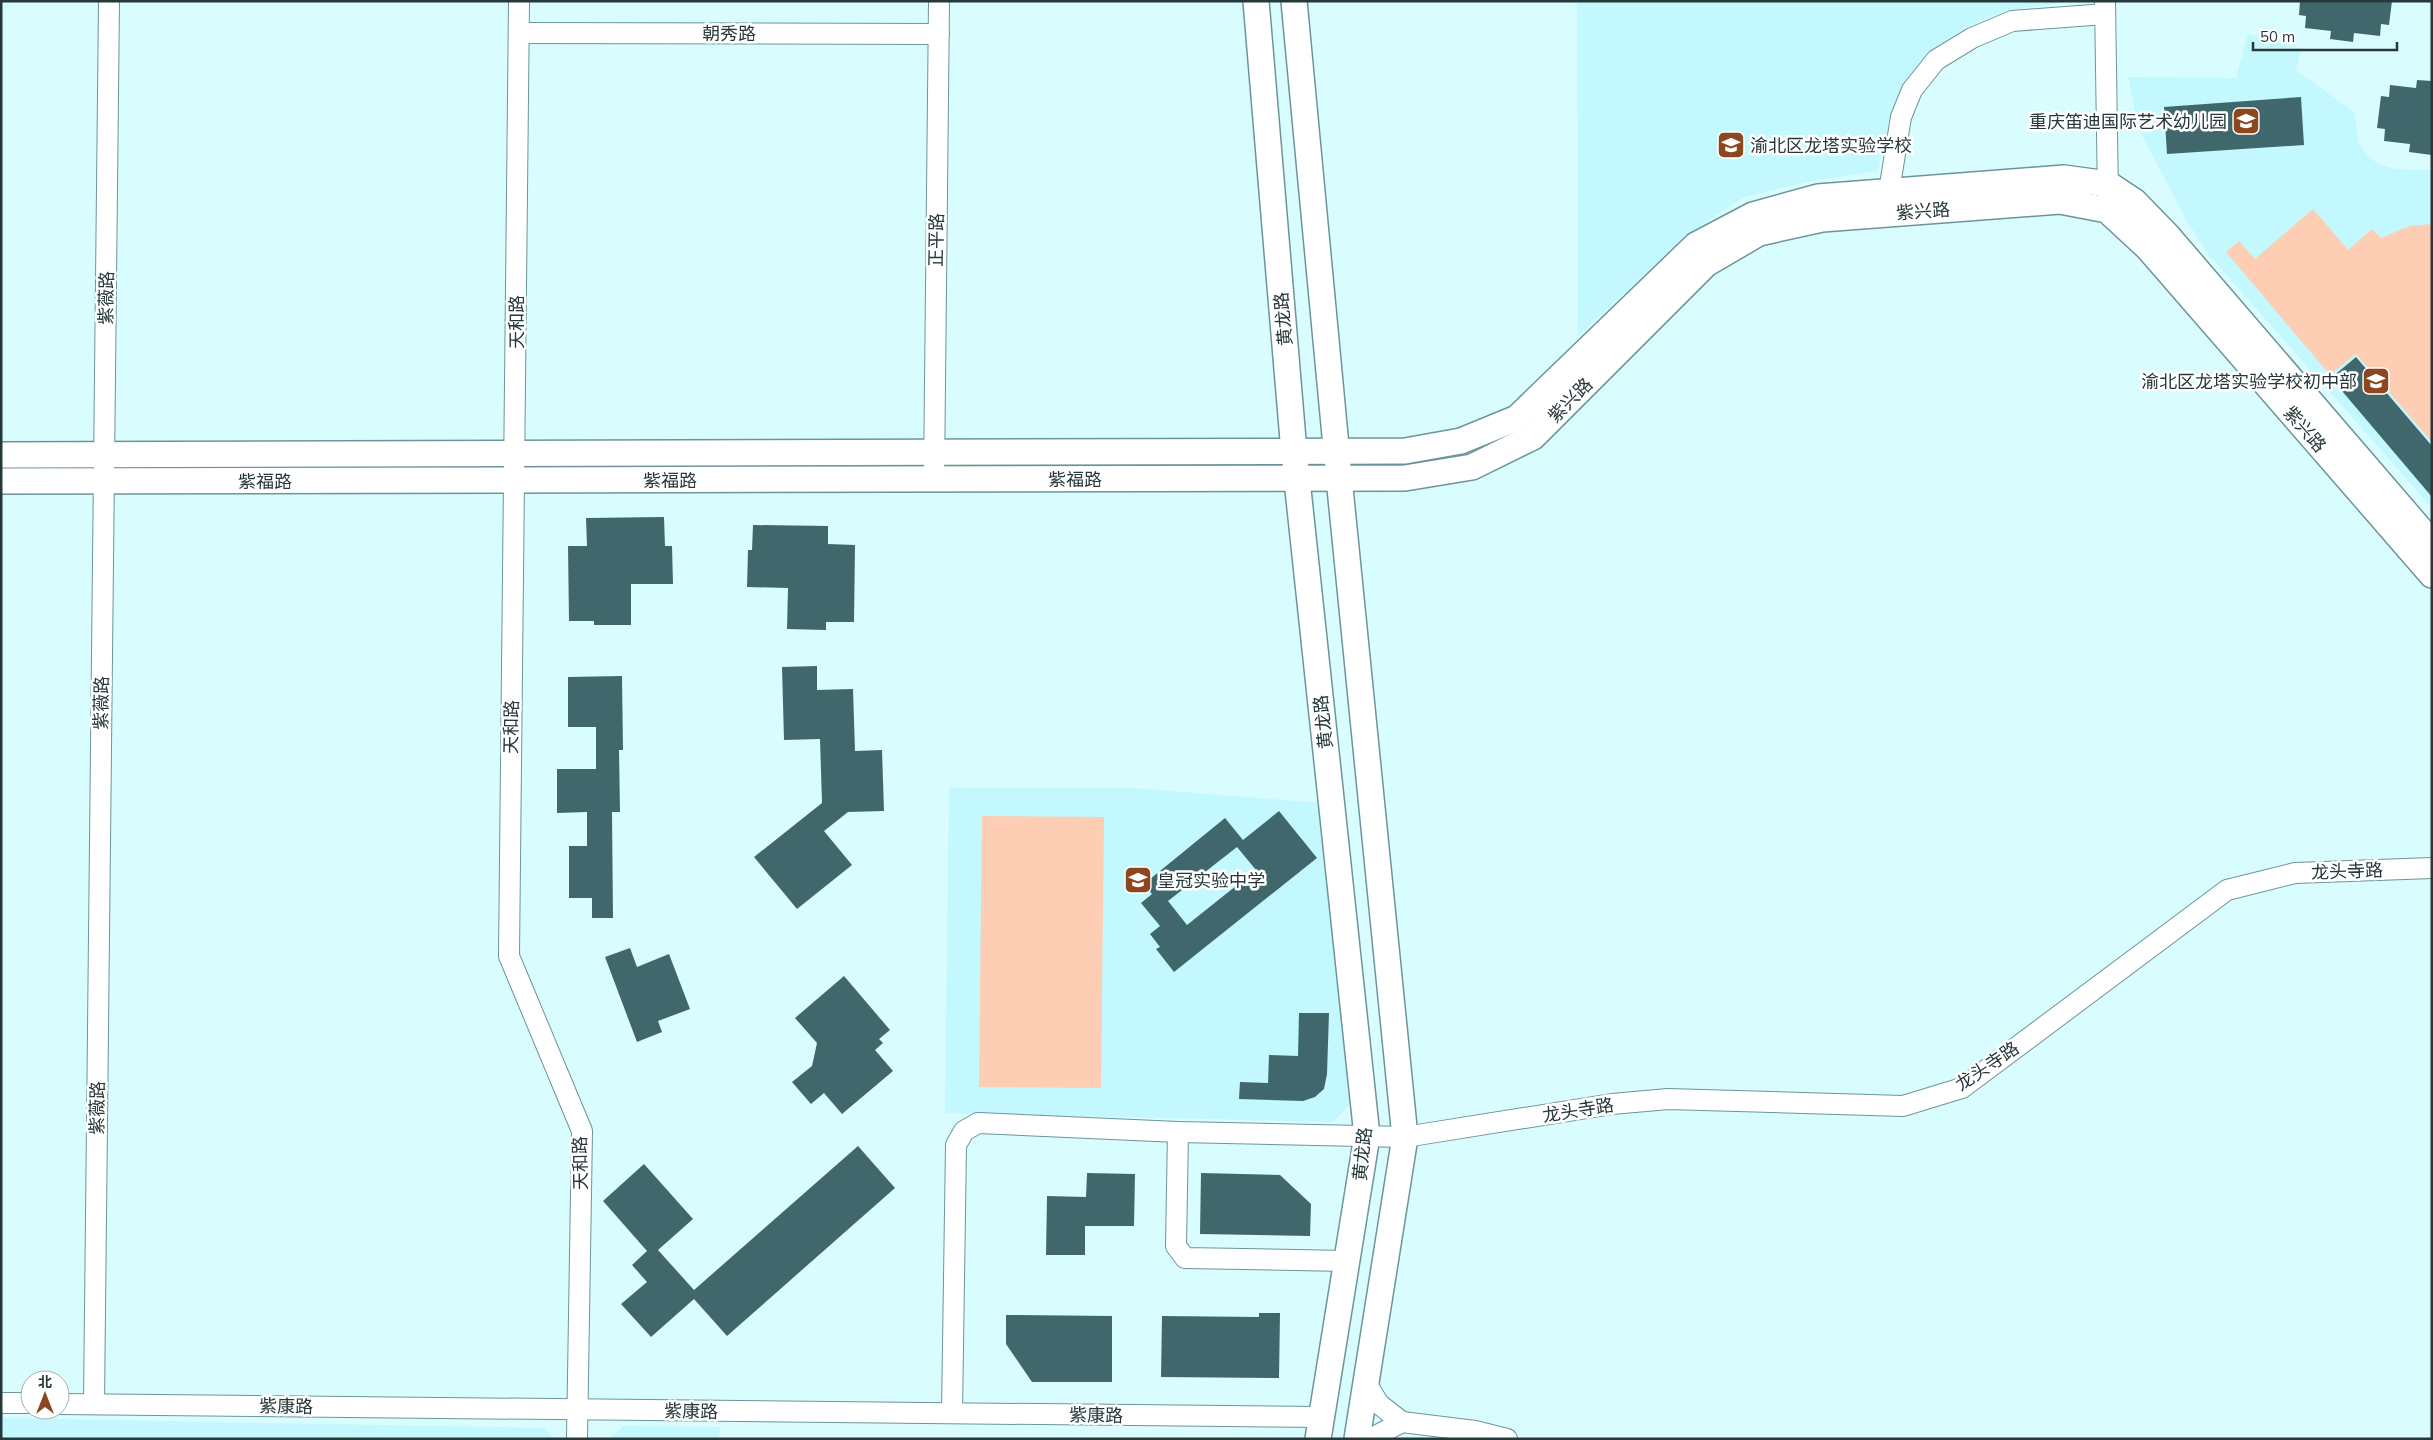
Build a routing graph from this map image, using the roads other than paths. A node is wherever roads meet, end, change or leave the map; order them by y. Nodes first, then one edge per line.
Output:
1 (109, 1) edge
2 (519, 1) edge
3 (939, 1) edge
4 (1256, 1) edge
5 (1294, 1) edge
6 (2105, 8) edge
7 (519, 33) junction
8 (939, 34) junction
9 (2108, 184) junction
10 (1889, 191) junction
11 (2107, 210) junction
12 (1290, 406) junction
13 (1248, 452) junction
14 (1294, 452) junction
15 (1336, 452) junction
16 (934, 453) junction
17 (515, 454) junction
18 (1, 455) edge
19 (104, 455) junction
20 (1297, 478) junction
21 (1339, 478) junction
22 (934, 479) junction
23 (514, 480) junction
24 (1, 481) edge
25 (103, 481) junction
26 (2432, 543) edge
27 (2432, 576) edge
28 (2431, 872) edge
29 (1178, 1132) junction
30 (1367, 1136) junction
31 (1405, 1137) junction
32 (1346, 1261) junction
33 (1366, 1383) junction
34 (1, 1403) edge
35 (20, 1404) edge
36 (70, 1404) edge
37 (94, 1404) junction
38 (577, 1410) junction
39 (952, 1414) junction
40 (1402, 1422) junction
41 (1320, 1428) edge
42 (577, 1439) edge
43 (1357, 1439) edge
44 (1370, 1439) edge
45 (1507, 1439) edge

1 - 19 street, 紫薇路
2 - 7 street, 天和路
3 - 8 street, 正平路
4 - 12 main road, 黄龙路
5 - 15 main road
6 - 9 street
6 - 10 street
7 - 8 street, 朝秀路
7 - 17 street, 天和路
8 - 16 street, 正平路
9 - 10 main road, 紫兴路
9 - 11 street
9 - 26 main road, 紫兴路
10 - 15 main road, 紫兴路
11 - 21 main road, 紫兴路
11 - 27 main road, 紫兴路
12 - 13 main road
12 - 14 main road, 黄龙路
13 - 14 main road, 紫福路
13 - 16 main road, 紫福路
14 - 15 main road, 紫福路
14 - 20 main road, 黄龙路
15 - 21 main road
16 - 17 main road, 紫福路
16 - 22 street, 正平路
17 - 19 main road, 紫福路
17 - 23 street, 天和路
18 - 19 main road, 紫福路
19 - 25 street, 紫薇路
20 - 21 main road, 紫福路
20 - 22 main road, 紫福路
20 - 30 main road, 黄龙路
21 - 31 main road
22 - 23 main road, 紫福路
23 - 25 main road, 紫福路
23 - 38 street, 天和路
24 - 25 main road, 紫福路
25 - 37 street, 紫薇路
28 - 31 street, 龙头寺路
29 - 30 street, 龙头寺路
29 - 32 street
29 - 39 street, 龙头寺路
30 - 31 street, 龙头寺路
30 - 32 main road, 黄龙路
31 - 33 main road
32 - 41 main road, 黄龙路
33 - 40 street
33 - 43 main road
34 - 35 street
36 - 37 street, 紫康路
37 - 38 street, 紫康路
38 - 39 street, 紫康路
38 - 42 street, 天和路
39 - 41 street, 紫康路
40 - 44 street
40 - 45 street

